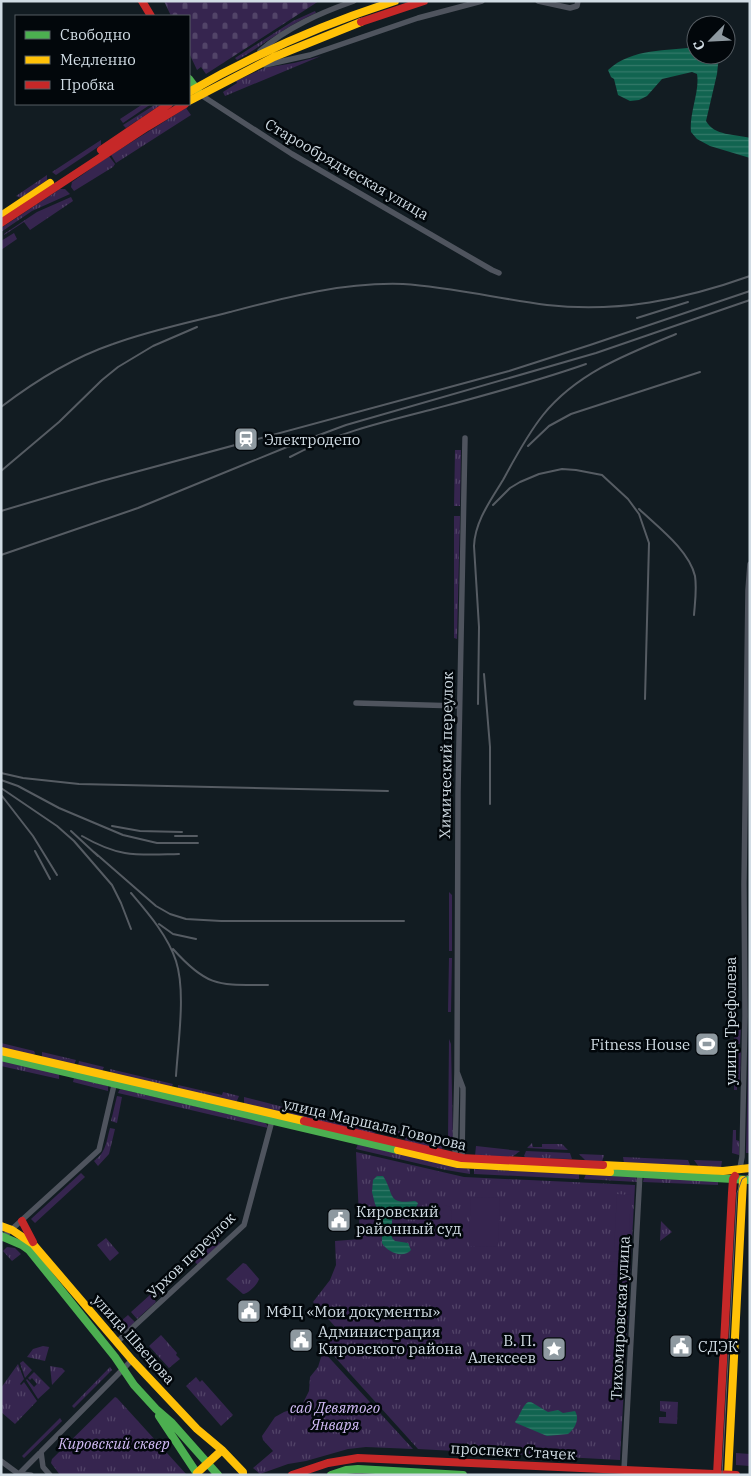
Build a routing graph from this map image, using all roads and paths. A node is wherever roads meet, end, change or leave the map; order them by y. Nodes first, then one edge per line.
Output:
1 (142, 1) edge
2 (354, 1) edge
3 (395, 1) edge
4 (424, 1) edge
5 (482, 1) edge
6 (538, 1) edge
7 (578, 1) edge
8 (150, 15) edge
9 (251, 59) junction
10 (256, 67) junction
11 (192, 90) edge
12 (201, 95) junction
13 (190, 101) edge
14 (168, 105) edge
15 (183, 105) edge
16 (1, 216) edge
17 (1, 223) edge
18 (499, 273) dead end
19 (465, 438) dead end
20 (750, 564) edge
21 (356, 703) dead end
22 (459, 706) junction
23 (747, 1016) edge
24 (1, 1051) edge
25 (1, 1057) edge
26 (115, 1081) junction
27 (273, 1118) junction
28 (458, 1160) junction
29 (740, 1168) junction
30 (750, 1168) edge
31 (640, 1170) junction
32 (733, 1179) junction
33 (746, 1180) edge
34 (22, 1221) junction
35 (1, 1226) edge
36 (12, 1230) junction
37 (2, 1238) edge
38 (33, 1244) junction
39 (117, 1342) junction
40 (132, 1360) junction
41 (124, 1369) junction
42 (156, 1410) junction
43 (222, 1450) junction
44 (42, 1452) junction
45 (1, 1461) edge
46 (207, 1463) junction
47 (624, 1470) junction
48 (347, 1473) edge
49 (197, 1474) edge
50 (440, 1474) edge
51 (717, 1474) edge
52 (728, 1474) edge
53 (19, 1475) edge
54 (31, 1475) edge
55 (50, 1475) edge
56 (218, 1475) edge
57 (243, 1475) edge
58 (292, 1475) edge
59 (332, 1475) edge
60 (463, 1475) edge
61 (736, 1475) edge

1 - 8 main road
2 - 9 street
3 - 9 main road
4 - 10 main road
5 - 10 street
6 - 7 street
9 - 11 main road
10 - 12 main road
11 - 12 main road, Старообрядческая улица
12 - 13 main road
12 - 18 street, Старообрядческая улица
14 - 16 main road
15 - 17 main road
19 - 22 street, Химический переулок
20 - 23 street, улица Трефолева
21 - 22 street
22 - 28 street, Химический переулок
23 - 29 street, улица Трефолева
24 - 26 main road, улица Маршала Говорова
25 - 26 main road, улица Маршала Говорова
26 - 27 main road, улица Маршала Говорова
26 - 34 street
27 - 28 main road, улица Маршала Говорова
27 - 39 street, Урхов переулок
28 - 31 main road, улица Маршала Говорова
29 - 30 main road, улица Маршала Говорова
29 - 31 main road, улица Маршала Говорова
29 - 32 main road, улица Трефолева
31 - 32 main road, улица Маршала Говорова
31 - 47 street, Тихомировская улица
32 - 33 main road, улица Маршала Говорова
32 - 51 main road, улица Трефолева
33 - 52 main road
34 - 36 street
34 - 38 main road
35 - 36 main road, улица Швецова
36 - 37 street
36 - 38 main road, улица Швецова
37 - 41 main road, улица Швецова
38 - 39 main road, улица Швецова
39 - 40 main road, улица Швецова
40 - 41 street
40 - 43 main road, улица Швецова
41 - 42 main road, улица Швецова
41 - 44 street
42 - 46 main road
42 - 49 main road
43 - 46 main road
43 - 57 main road, улица Швецова
44 - 53 street
44 - 55 street
45 - 53 street
46 - 49 main road
46 - 56 main road
47 - 51 main road, проспект Стачек
47 - 58 main road, проспект Стачек
48 - 50 main road, проспект Стачек
48 - 59 main road, проспект Стачек
50 - 60 main road, проспект Стачек
51 - 52 main road, проспект Стачек
52 - 61 main road, проспект Стачек
53 - 54 street

